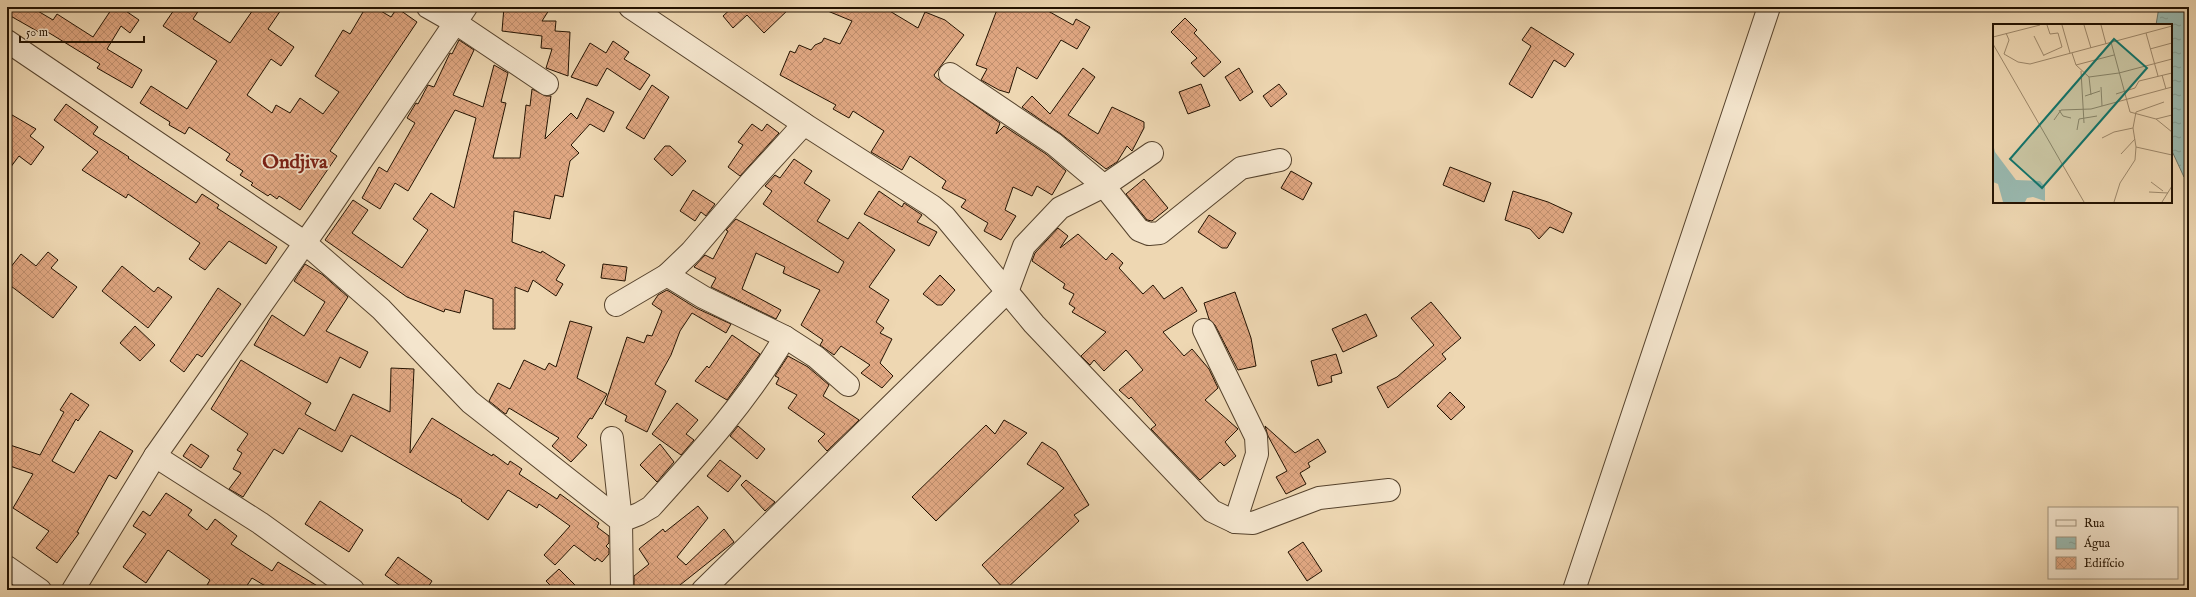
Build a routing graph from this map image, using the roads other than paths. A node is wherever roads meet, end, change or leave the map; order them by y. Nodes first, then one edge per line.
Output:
1 (428, 7) edge
2 (630, 7) edge
3 (1769, 7) edge
4 (461, 15) edge
5 (7, 41) edge
6 (950, 74) dead end
7 (547, 84) dead end
8 (804, 124) junction
9 (1152, 154) dead end
10 (1280, 160) dead end
11 (1104, 186) junction
12 (304, 242) junction
13 (667, 275) junction
14 (1007, 292) junction
15 (616, 304) dead end
16 (1204, 330) dead end
17 (785, 337) junction
18 (848, 384) dead end
19 (612, 438) dead end
20 (155, 456) junction
21 (1389, 490) dead end
22 (621, 521) junction
23 (1235, 522) junction
24 (7, 567) edge
25 (40, 590) edge
26 (73, 590) edge
27 (353, 590) edge
28 (622, 590) edge
29 (703, 590) edge
30 (1574, 590) edge

1 - 4 street
2 - 8 street
3 - 30 street
4 - 7 street
4 - 12 street
5 - 12 street
6 - 11 street
8 - 13 street
8 - 14 street
9 - 11 street
10 - 11 street
11 - 14 street
12 - 20 street
12 - 22 street
13 - 15 street
13 - 17 street
14 - 23 street
14 - 29 street
16 - 23 street
17 - 18 street
17 - 22 street
19 - 22 street
20 - 26 street
20 - 27 street
21 - 23 street
22 - 28 street
24 - 25 street

